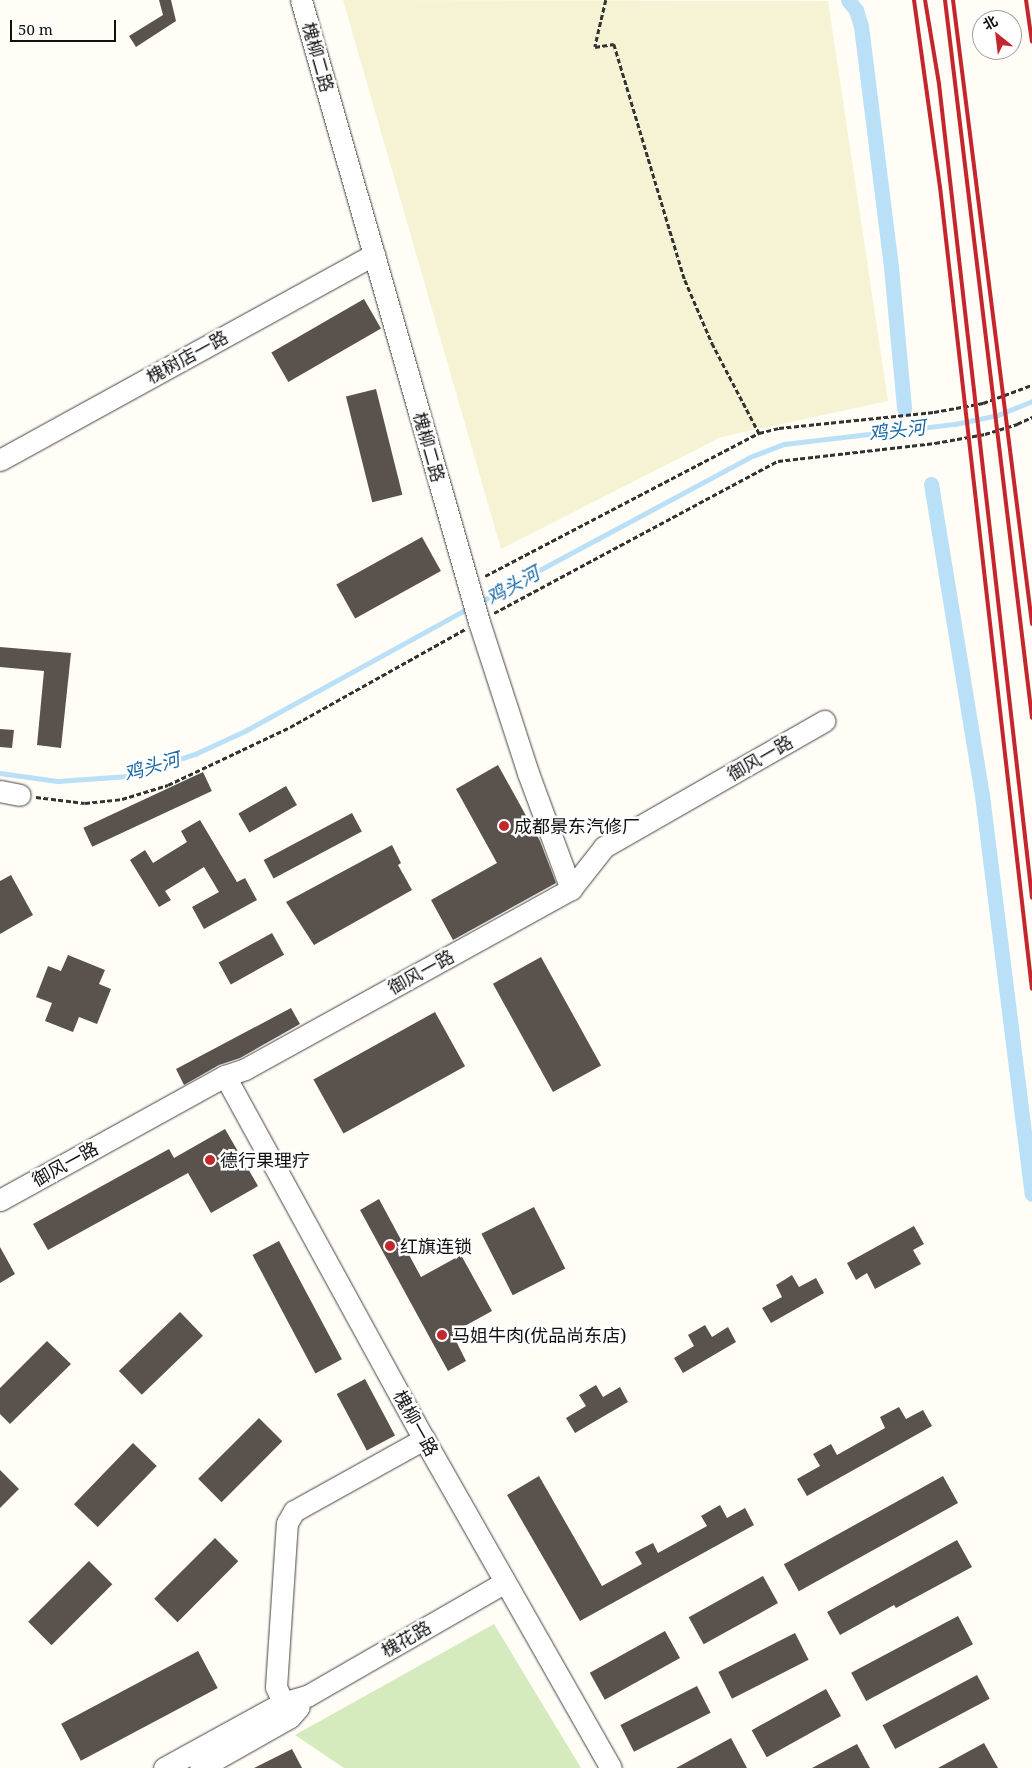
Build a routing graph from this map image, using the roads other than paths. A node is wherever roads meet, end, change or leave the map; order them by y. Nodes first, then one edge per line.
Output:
1 (301, 0) edge
2 (374, 254) junction
3 (0, 460) edge
4 (824, 721) dead end
5 (571, 889) junction
6 (225, 1076) junction
7 (0, 1200) edge
8 (424, 1439) junction
9 (505, 1582) junction
10 (286, 1710) junction
11 (164, 1768) edge
12 (200, 1768) edge
13 (611, 1768) edge

1 - 2 street, 槐柳二路
2 - 3 street, 槐树店一路
2 - 5 street, 槐柳二路
4 - 5 street, 御风一路
5 - 6 street, 御风一路
6 - 7 street, 御风一路
6 - 8 street, 槐柳一路
8 - 9 street, 槐柳一路
8 - 10 street
9 - 10 street, 槐花路
9 - 13 street, 槐柳一路
10 - 11 street, 槐花路
10 - 12 street, 槐花路

